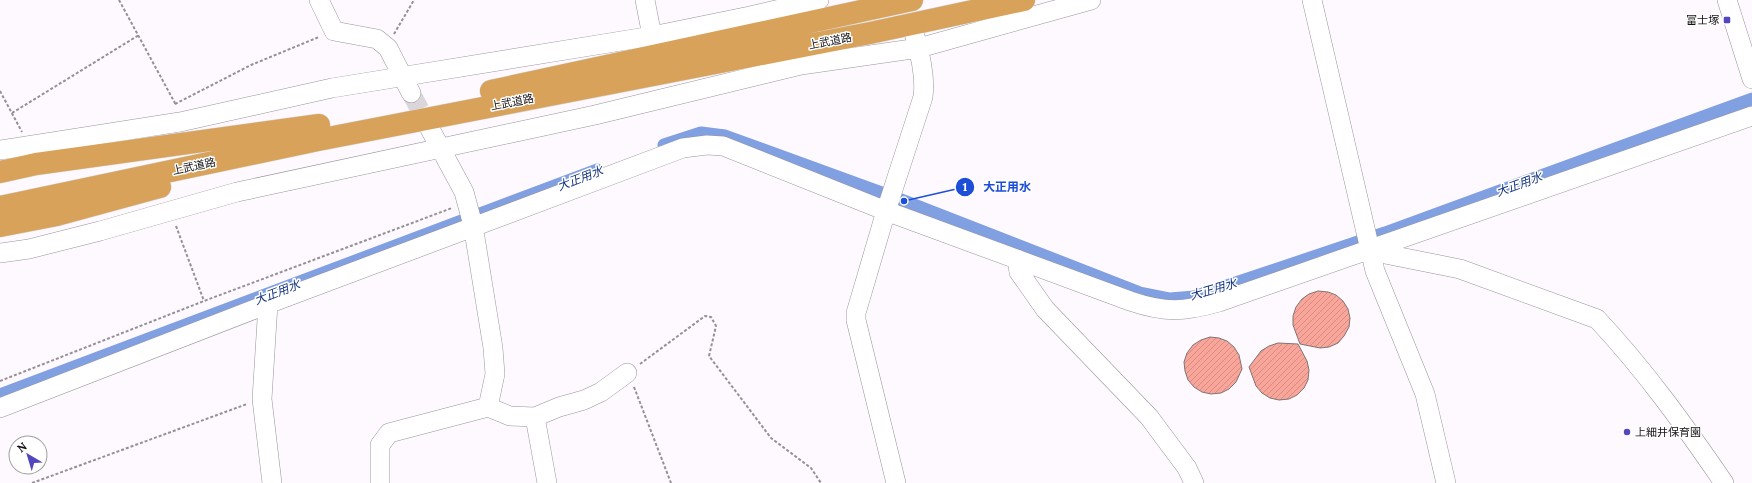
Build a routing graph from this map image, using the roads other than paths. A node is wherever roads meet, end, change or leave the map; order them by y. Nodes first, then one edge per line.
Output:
1 (319, 0) edge
2 (645, 0) edge
3 (819, 0) edge
4 (912, 0) edge
5 (1024, 0) edge
6 (1091, 0) edge
7 (1312, 0) edge
8 (1727, 0) edge
9 (914, 29) dead end
10 (652, 36) junction
11 (919, 48) junction
12 (1752, 79) edge
13 (406, 86) junction
14 (1752, 116) edge
15 (430, 129) tunnel mouth
16 (318, 132) junction
17 (0, 150) edge
18 (441, 150) junction
19 (0, 172) edge
20 (0, 192) edge
21 (889, 202) junction
22 (0, 207) edge
23 (471, 216) junction
24 (0, 226) edge
25 (1369, 243) junction
26 (0, 253) edge
27 (1017, 259) junction
28 (268, 304) junction
29 (627, 373) road end
30 (488, 407) junction
31 (0, 408) edge
32 (535, 417) junction
33 (272, 483) edge
34 (380, 483) edge
35 (547, 483) edge
36 (896, 483) edge
37 (1194, 483) edge
38 (1446, 483) edge
39 (1724, 483) edge

1 - 13 street
2 - 10 street
3 - 10 street
4 - 16 highway, 上武道路
5 - 16 highway, 上武道路
6 - 11 street
7 - 25 street
8 - 12 street
9 - 11 street
10 - 13 street
11 - 18 street
11 - 21 street
13 - 17 street
14 - 25 street
15 - 18 street
16 - 19 highway
16 - 20 highway, 上武道路
16 - 22 highway, 上武道路
16 - 24 highway
18 - 23 street
18 - 26 street
21 - 23 street
21 - 27 street
21 - 36 street
23 - 28 street
23 - 30 street
25 - 27 street
25 - 38 street
25 - 39 street
27 - 37 street
28 - 31 street
28 - 33 street
29 - 32 street
30 - 32 street
30 - 34 street
32 - 35 street

